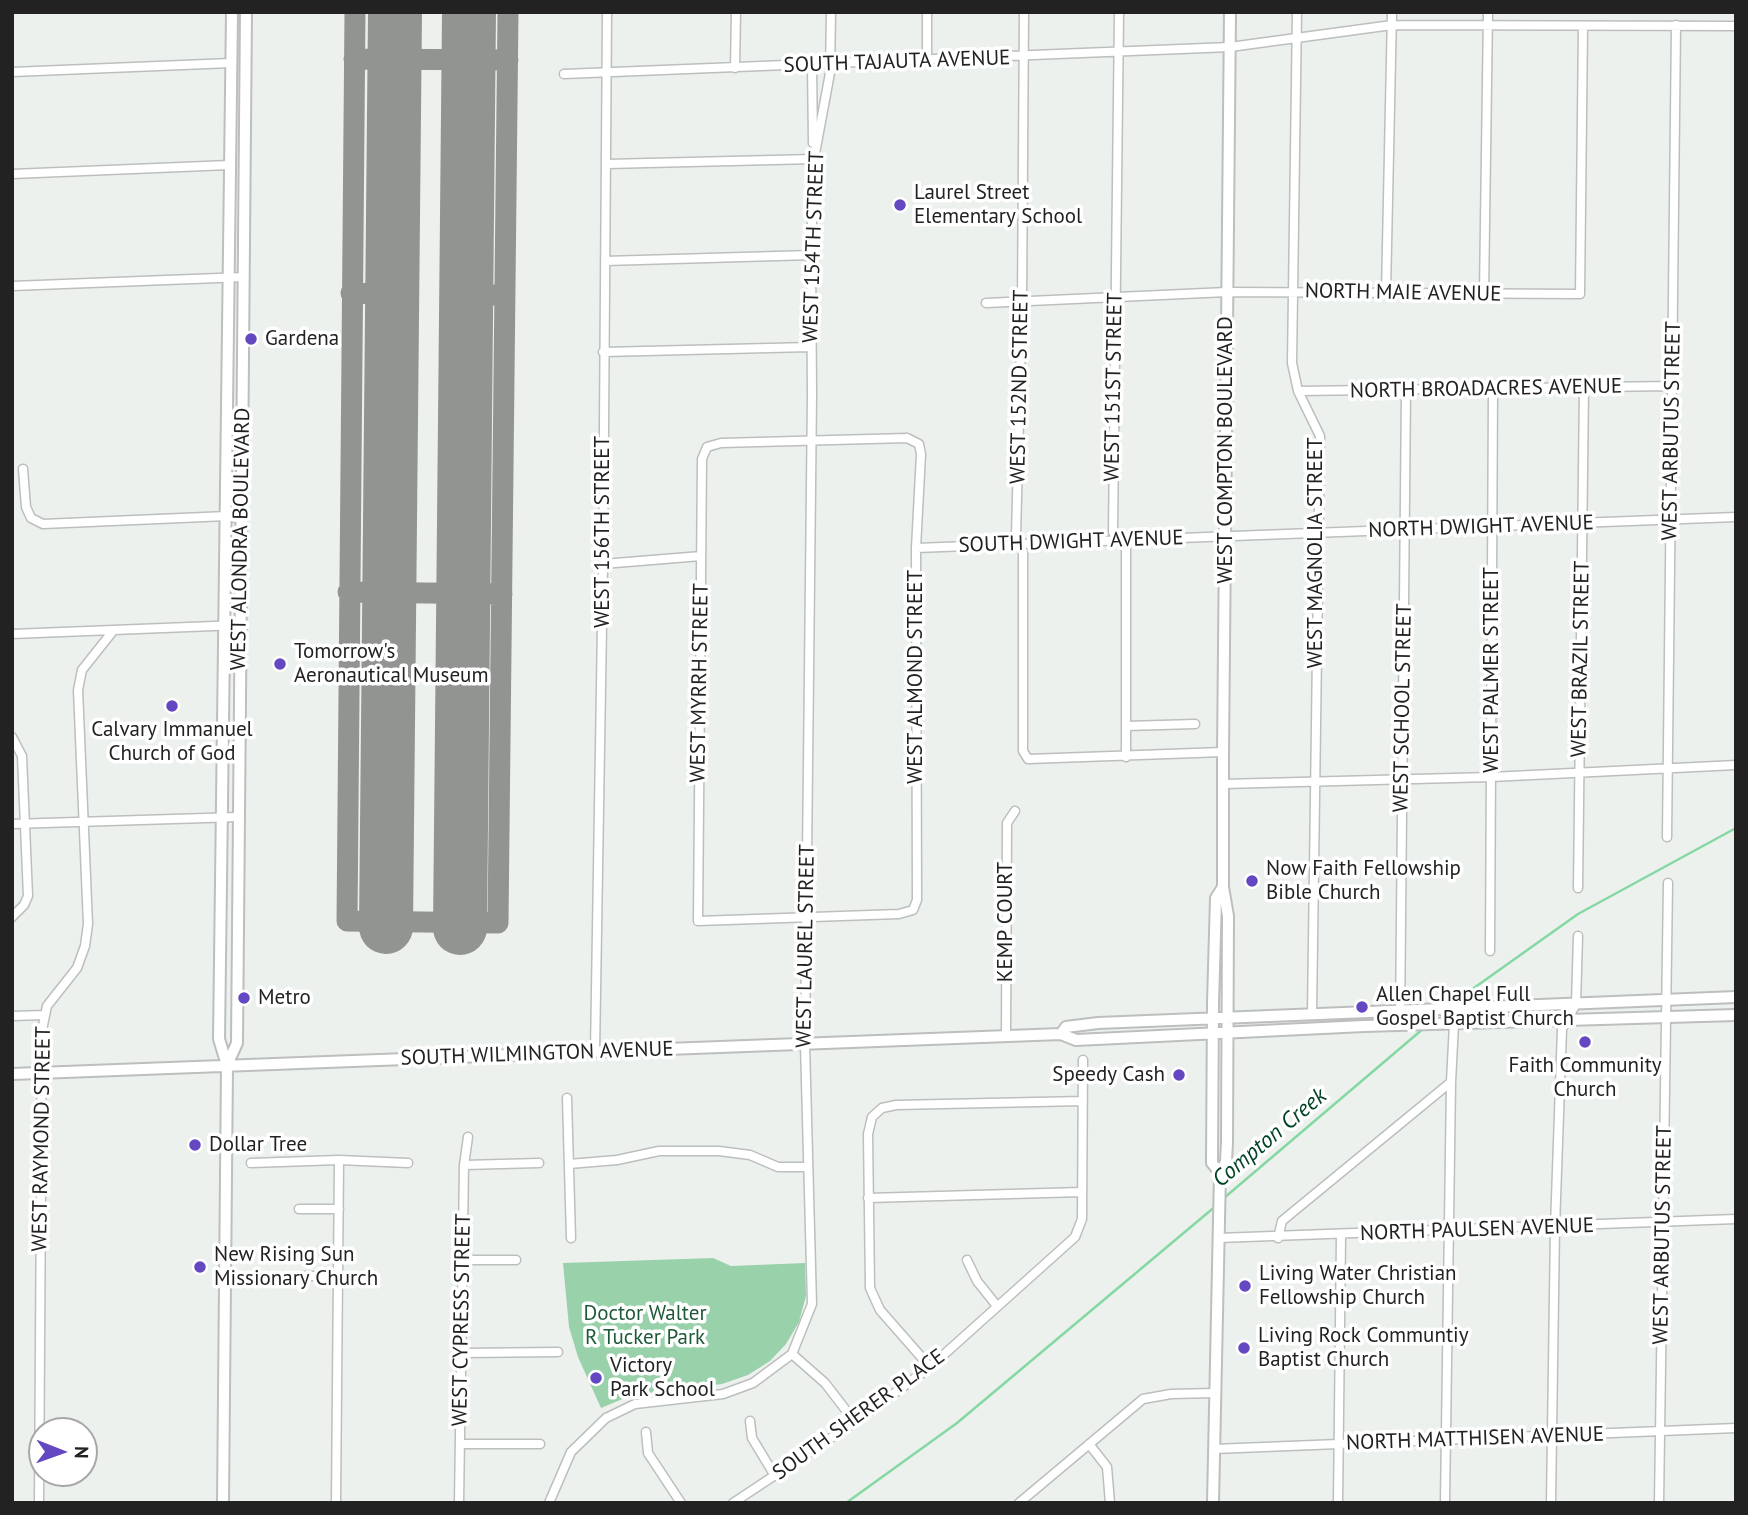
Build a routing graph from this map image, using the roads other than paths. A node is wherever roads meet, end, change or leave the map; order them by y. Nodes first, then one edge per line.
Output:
1 (232, 12) edge
2 (246, 12) edge
3 (607, 12) edge
4 (736, 12) edge
5 (831, 12) edge
6 (927, 12) edge
7 (1024, 12) edge
8 (1119, 12) edge
9 (1230, 12) edge
10 (1297, 12) edge
11 (1392, 12) edge
12 (1488, 12) edge
13 (1392, 25) junction
14 (1676, 25) junction
15 (1488, 26) junction
16 (1583, 26) junction
17 (1736, 26) edge
18 (1296, 39) junction
19 (1230, 47) junction
20 (1118, 52) junction
21 (1023, 56) junction
22 (927, 60) junction
23 (231, 63) junction
24 (831, 64) junction
25 (812, 65) junction
26 (735, 68) junction
27 (12, 72) edge
28 (606, 73) junction
29 (564, 74) dead end
30 (814, 159) junction
31 (607, 164) junction
32 (229, 165) junction
33 (12, 174) edge
34 (811, 255) junction
35 (605, 261) junction
36 (228, 277) junction
37 (244, 277) junction
38 (12, 286) edge
39 (1292, 291) junction
40 (1227, 292) junction
41 (1386, 293) junction
42 (1484, 294) junction
43 (1115, 298) junction
44 (1022, 302) junction
45 (986, 303) dead end
46 (811, 347) junction
47 (603, 352) junction
48 (1673, 386) junction
49 (1584, 387) junction
50 (1493, 389) junction
51 (1406, 390) junction
52 (1298, 391) junction
53 (812, 441) junction
54 (23, 469) dead end
55 (227, 516) junction
56 (1736, 517) edge
57 (241, 519) junction
58 (1671, 521) junction
59 (1583, 524) junction
60 (1493, 526) junction
61 (1405, 530) junction
62 (1319, 533) junction
63 (1226, 538) junction
64 (1119, 540) junction
65 (1020, 544) junction
66 (916, 548) junction
67 (701, 556) junction
68 (603, 564) junction
69 (239, 625) junction
70 (226, 626) junction
71 (113, 631) junction
72 (12, 635) edge
73 (1195, 724) dead end
74 (1126, 726) junction
75 (12, 737) edge
76 (1223, 752) junction
77 (1126, 757) junction
78 (1736, 765) edge
79 (1668, 767) junction
80 (1580, 772) junction
81 (1491, 777) junction
82 (1401, 779) junction
83 (1314, 781) junction
84 (1223, 784) junction
85 (1015, 811) dead end
86 (238, 817) junction
87 (221, 818) junction
88 (83, 822) junction
89 (12, 824) edge
90 (25, 824) junction
91 (1667, 838) dead end
92 (1668, 883) dead end
93 (1223, 887) junction
94 (1578, 888) dead end
95 (12, 917) edge
96 (807, 918) junction
97 (1578, 936) dead end
98 (1490, 951) dead end
99 (1736, 997) edge
100 (1666, 1000) junction
101 (1576, 1004) junction
102 (1465, 1009) junction
103 (1400, 1011) junction
104 (1312, 1014) junction
105 (44, 1015) junction
106 (1736, 1015) edge
107 (12, 1016) edge
108 (1227, 1018) junction
109 (1666, 1018) junction
110 (1213, 1019) junction
111 (1566, 1020) junction
112 (1454, 1024) junction
113 (1403, 1025) junction
114 (1227, 1032) junction
115 (1061, 1034) junction
116 (1213, 1034) junction
117 (1006, 1036) junction
118 (805, 1044) junction
119 (595, 1052) junction
120 (1083, 1060) dead end
121 (227, 1065) junction
122 (42, 1073) junction
123 (12, 1074) edge
124 (1451, 1082) junction
125 (567, 1098) dead end
126 (1083, 1101) junction
127 (468, 1137) dead end
128 (339, 1160) junction
129 (251, 1163) dead end
130 (408, 1163) dead end
131 (539, 1163) dead end
132 (569, 1164) junction
133 (464, 1165) junction
134 (808, 1167) junction
135 (1220, 1173) junction
136 (1082, 1192) junction
137 (868, 1198) junction
138 (299, 1209) dead end
139 (339, 1209) junction
140 (1736, 1219) edge
141 (1663, 1222) junction
142 (1555, 1227) junction
143 (1449, 1231) junction
144 (1341, 1236) junction
145 (571, 1238) dead end
146 (1218, 1238) junction
147 (1278, 1238) junction
148 (462, 1260) junction
149 (516, 1260) dead end
150 (967, 1260) dead end
151 (300, 1276) dead end
152 (339, 1276) junction
153 (997, 1306) junction
154 (558, 1352) dead end
155 (464, 1353) junction
156 (792, 1354) junction
157 (930, 1367) junction
158 (1215, 1392) junction
159 (750, 1421) dead end
160 (855, 1422) junction
161 (1736, 1428) edge
162 (1660, 1431) junction
163 (646, 1432) dead end
164 (1552, 1436) junction
165 (1445, 1440) junction
166 (461, 1444) junction
167 (540, 1444) dead end
168 (1089, 1444) junction
169 (1339, 1444) junction
170 (1214, 1449) junction
171 (775, 1476) junction
172 (39, 1503) edge
173 (223, 1503) edge
174 (336, 1503) edge
175 (459, 1503) edge
176 (549, 1503) edge
177 (681, 1503) edge
178 (733, 1503) edge
179 (1019, 1503) edge
180 (1110, 1503) edge
181 (1213, 1503) edge
182 (1338, 1503) edge
183 (1445, 1503) edge
184 (1550, 1503) edge
185 (1659, 1503) edge

1 - 23 main road, WEST ALONDRA BOULEVARD
2 - 37 main road, WEST ALONDRA BOULEVARD
3 - 28 street, WEST 156TH STREET
4 - 26 street
5 - 24 street, WEST 154TH STREET
6 - 22 street
7 - 21 street, WEST 152ND STREET
8 - 20 street, WEST 151ST STREET
9 - 19 main road, WEST COMPTON BOULEVARD
10 - 18 street, WEST MAGNOLIA STREET
11 - 13 street
12 - 15 street
13 - 15 street, SOUTH TAJAUTA AVENUE
13 - 18 street, SOUTH TAJAUTA AVENUE
13 - 41 street
14 - 16 street, SOUTH TAJAUTA AVENUE
14 - 17 street, SOUTH TAJAUTA AVENUE
14 - 48 street, WEST ARBUTUS STREET
15 - 16 street, SOUTH TAJAUTA AVENUE
15 - 42 street
16 - 42 street, NORTH MAIE AVENUE
18 - 19 street, SOUTH TAJAUTA AVENUE
18 - 39 street, WEST MAGNOLIA STREET
19 - 20 street, SOUTH TAJAUTA AVENUE
19 - 40 main road, WEST COMPTON BOULEVARD
20 - 21 street, SOUTH TAJAUTA AVENUE
20 - 43 street, WEST 151ST STREET
21 - 22 street, SOUTH TAJAUTA AVENUE
21 - 44 street, WEST 152ND STREET
22 - 24 street, SOUTH TAJAUTA AVENUE
23 - 27 street
23 - 32 main road, WEST ALONDRA BOULEVARD
24 - 25 street, SOUTH TAJAUTA AVENUE
24 - 30 street, WEST 154TH STREET
25 - 26 street, SOUTH TAJAUTA AVENUE
25 - 30 street
26 - 28 street, SOUTH TAJAUTA AVENUE
28 - 29 street, SOUTH TAJAUTA AVENUE
28 - 31 street, WEST 156TH STREET
30 - 31 street
30 - 34 street, WEST 154TH STREET
31 - 35 street, WEST 156TH STREET
32 - 33 street
32 - 36 main road, WEST ALONDRA BOULEVARD
34 - 35 street
34 - 46 street, WEST 154TH STREET
35 - 47 street, WEST 156TH STREET
36 - 37 street
36 - 38 street
36 - 55 main road, WEST ALONDRA BOULEVARD
37 - 57 main road, WEST ALONDRA BOULEVARD
39 - 40 street, NORTH MAIE AVENUE
39 - 41 street, NORTH MAIE AVENUE
39 - 52 street, WEST MAGNOLIA STREET
40 - 43 street, NORTH MAIE AVENUE
40 - 63 main road, WEST COMPTON BOULEVARD
41 - 42 street, NORTH MAIE AVENUE
43 - 44 street, NORTH MAIE AVENUE
43 - 64 street, WEST 151ST STREET
44 - 45 street, NORTH MAIE AVENUE
44 - 65 street, WEST 152ND STREET
46 - 47 street
46 - 53 street, WEST 154TH STREET
47 - 68 street, WEST 156TH STREET
48 - 49 street, NORTH BROADACRES AVENUE
48 - 58 street, WEST ARBUTUS STREET
49 - 50 street, NORTH BROADACRES AVENUE
49 - 59 street, WEST BRAZIL STREET
50 - 51 street, NORTH BROADACRES AVENUE
50 - 60 street, WEST PALMER STREET
51 - 52 street, NORTH BROADACRES AVENUE
51 - 61 street, WEST SCHOOL STREET
52 - 62 street, WEST MAGNOLIA STREET
53 - 66 street, WEST ALMOND STREET
53 - 67 street, WEST MYRRH STREET
53 - 96 street, WEST LAUREL STREET
54 - 55 street
55 - 57 street
55 - 70 main road, WEST ALONDRA BOULEVARD
56 - 58 street, NORTH DWIGHT AVENUE
57 - 69 main road, WEST ALONDRA BOULEVARD
58 - 59 street, NORTH DWIGHT AVENUE
58 - 79 street, WEST ARBUTUS STREET
59 - 60 street, NORTH DWIGHT AVENUE
59 - 80 street, WEST BRAZIL STREET
60 - 61 street, NORTH DWIGHT AVENUE
60 - 81 street, WEST PALMER STREET
61 - 62 street, NORTH DWIGHT AVENUE
61 - 82 street, WEST SCHOOL STREET
62 - 63 street, NORTH DWIGHT AVENUE
62 - 83 street, WEST MAGNOLIA STREET
63 - 64 street, SOUTH DWIGHT AVENUE
63 - 76 main road, WEST COMPTON BOULEVARD
64 - 65 street, SOUTH DWIGHT AVENUE
64 - 74 street, WEST 151ST STREET
65 - 66 street, SOUTH DWIGHT AVENUE
65 - 77 street, WEST 152ND STREET
66 - 96 street, WEST ALMOND STREET
67 - 68 street
67 - 96 street, WEST MYRRH STREET
68 - 119 street, WEST 156TH STREET
69 - 70 street
69 - 86 main road, WEST ALONDRA BOULEVARD
70 - 71 street
70 - 87 main road, WEST ALONDRA BOULEVARD
71 - 72 street
71 - 88 street, WEST RAYMOND STREET
73 - 74 street
74 - 77 street, WEST 151ST STREET
75 - 90 street
76 - 77 street
76 - 84 main road, WEST COMPTON BOULEVARD
78 - 79 street
79 - 80 street
79 - 91 street, WEST ARBUTUS STREET
80 - 81 street
80 - 94 street, WEST BRAZIL STREET
81 - 82 street
81 - 98 street, WEST PALMER STREET
82 - 83 street
82 - 103 street, WEST SCHOOL STREET
83 - 84 street
83 - 104 street, WEST MAGNOLIA STREET
84 - 93 main road, WEST COMPTON BOULEVARD
85 - 117 street, KEMP COURT
86 - 87 street
86 - 121 main road, WEST ALONDRA BOULEVARD
87 - 88 street
87 - 121 main road, WEST ALONDRA BOULEVARD
88 - 90 street
88 - 105 street, WEST RAYMOND STREET
89 - 90 street
90 - 95 street
92 - 100 street, WEST ARBUTUS STREET
93 - 108 main road, WEST COMPTON BOULEVARD
93 - 110 main road, WEST COMPTON BOULEVARD
96 - 118 street, WEST LAUREL STREET
97 - 101 street
99 - 100 main road, SOUTH WILMINGTON AVENUE
100 - 101 main road, SOUTH WILMINGTON AVENUE
100 - 109 street, WEST ARBUTUS STREET
101 - 102 main road, SOUTH WILMINGTON AVENUE
101 - 111 street
102 - 103 main road, SOUTH WILMINGTON AVENUE
102 - 112 street
103 - 104 main road, SOUTH WILMINGTON AVENUE
103 - 113 street, WEST SCHOOL STREET
104 - 108 main road, SOUTH WILMINGTON AVENUE
105 - 107 street
105 - 122 street, WEST RAYMOND STREET
106 - 109 main road, SOUTH WILMINGTON AVENUE
108 - 110 main road, SOUTH WILMINGTON AVENUE
108 - 114 main road, WEST COMPTON BOULEVARD
109 - 111 main road, SOUTH WILMINGTON AVENUE
109 - 141 street, WEST ARBUTUS STREET
110 - 115 main road, SOUTH WILMINGTON AVENUE
110 - 116 main road, WEST COMPTON BOULEVARD
111 - 112 main road, SOUTH WILMINGTON AVENUE
111 - 142 street
112 - 113 main road, SOUTH WILMINGTON AVENUE
112 - 124 street
113 - 114 main road, SOUTH WILMINGTON AVENUE
114 - 116 main road, SOUTH WILMINGTON AVENUE
114 - 135 main road, WEST COMPTON BOULEVARD
115 - 116 main road, SOUTH WILMINGTON AVENUE
115 - 117 main road, SOUTH WILMINGTON AVENUE
116 - 135 main road, WEST COMPTON BOULEVARD
117 - 118 main road, SOUTH WILMINGTON AVENUE
118 - 119 main road, SOUTH WILMINGTON AVENUE
118 - 134 street, WEST LAUREL STREET
119 - 121 main road, SOUTH WILMINGTON AVENUE
120 - 126 street
121 - 122 main road, SOUTH WILMINGTON AVENUE
121 - 173 main road, WEST ALONDRA BOULEVARD
122 - 123 main road, SOUTH WILMINGTON AVENUE
122 - 172 street, WEST RAYMOND STREET
124 - 143 street
124 - 147 street
125 - 132 street
126 - 136 street
126 - 137 street
127 - 133 street, WEST CYPRESS STREET
128 - 129 street
128 - 130 street
128 - 139 street
131 - 133 street
132 - 134 street
132 - 145 street
133 - 148 street, WEST CYPRESS STREET
134 - 156 street, WEST LAUREL STREET
135 - 146 main road, WEST COMPTON BOULEVARD
136 - 137 street
136 - 153 street, SOUTH SHERER PLACE
137 - 157 street
138 - 139 street
139 - 152 street
140 - 141 street, NORTH PAULSEN AVENUE
141 - 142 street, NORTH PAULSEN AVENUE
141 - 162 street, WEST ARBUTUS STREET
142 - 143 street, NORTH PAULSEN AVENUE
142 - 164 street
143 - 144 street, NORTH PAULSEN AVENUE
143 - 165 street
144 - 147 street, NORTH PAULSEN AVENUE
144 - 169 street
146 - 147 street, NORTH PAULSEN AVENUE
146 - 158 main road, WEST COMPTON BOULEVARD
148 - 149 street
148 - 155 street, WEST CYPRESS STREET
150 - 153 street
151 - 152 street
152 - 174 street
153 - 157 street, SOUTH SHERER PLACE
154 - 155 street
155 - 166 street, WEST CYPRESS STREET
156 - 160 street
156 - 176 street
157 - 160 street, SOUTH SHERER PLACE
158 - 168 street
158 - 170 main road, WEST COMPTON BOULEVARD
159 - 171 street
160 - 171 street, SOUTH SHERER PLACE
161 - 162 street, NORTH MATTHISEN AVENUE
162 - 164 street, NORTH MATTHISEN AVENUE
162 - 185 street, WEST ARBUTUS STREET
163 - 177 street
164 - 165 street, NORTH MATTHISEN AVENUE
164 - 184 street
165 - 169 street, NORTH MATTHISEN AVENUE
165 - 183 street
166 - 167 street
166 - 175 street, WEST CYPRESS STREET
168 - 179 street
168 - 180 street
169 - 170 street, NORTH MATTHISEN AVENUE
169 - 182 street
170 - 181 main road, WEST COMPTON BOULEVARD
171 - 178 street, SOUTH SHERER PLACE

